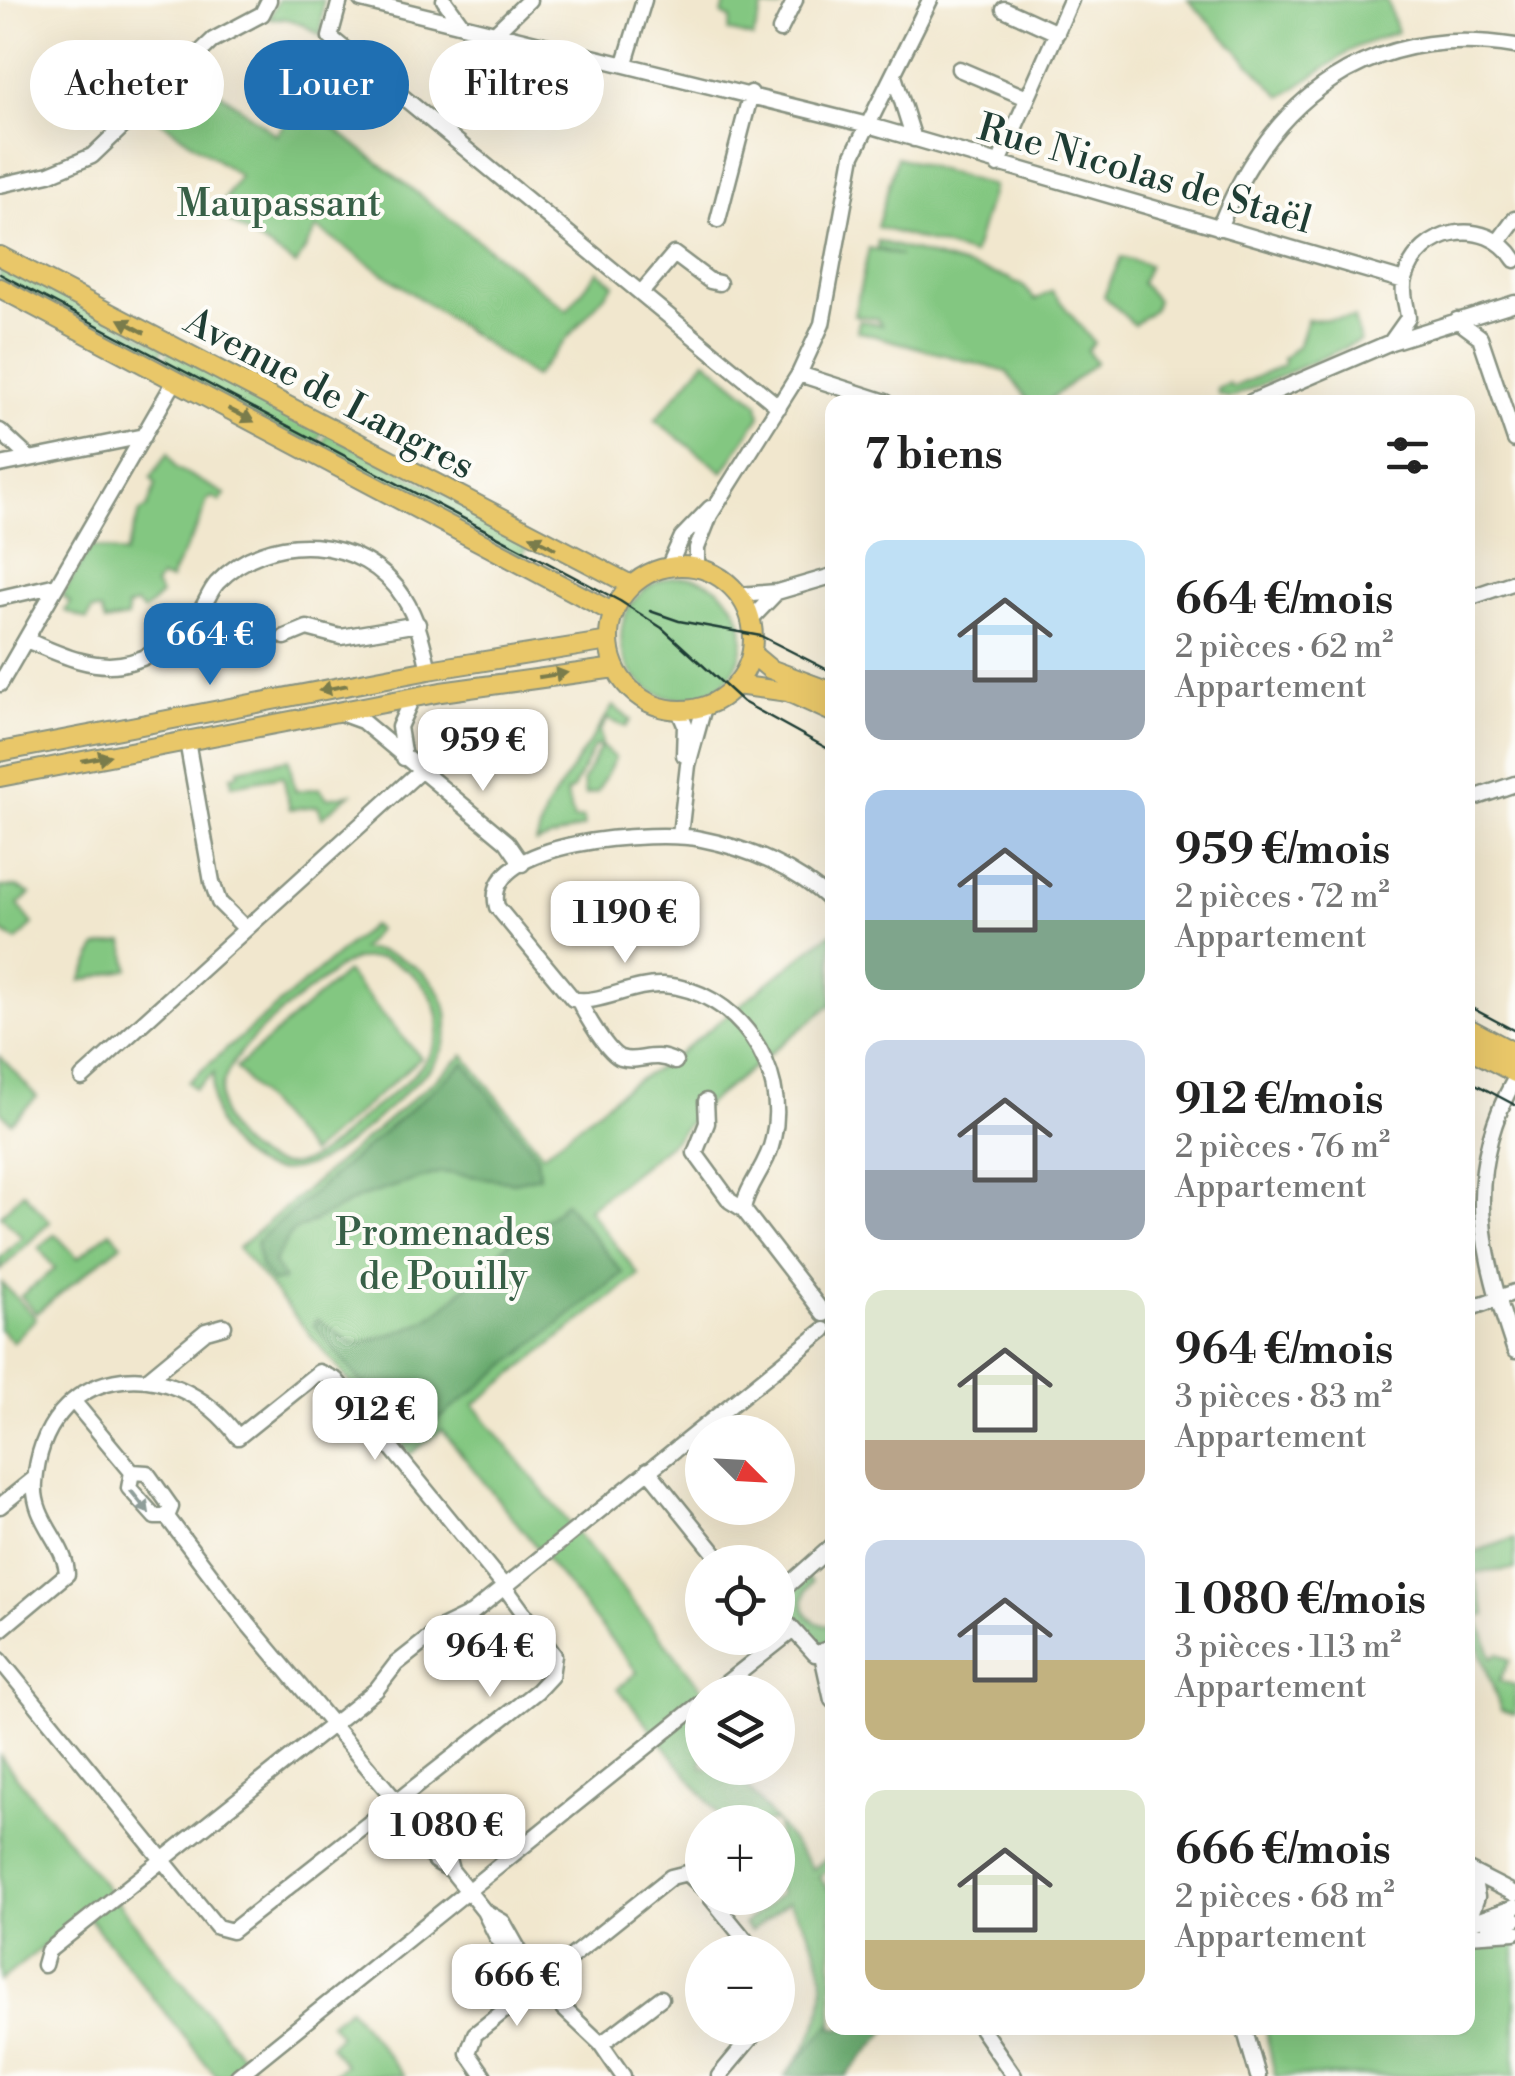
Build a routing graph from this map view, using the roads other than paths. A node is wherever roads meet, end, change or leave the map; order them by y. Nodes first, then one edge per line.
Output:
1 (269, 0) edge
2 (340, 0) edge
3 (362, 0) edge
4 (444, 0) edge
5 (529, 0) edge
6 (644, 0) edge
7 (796, 0) edge
8 (930, 0) edge
9 (1071, 0) edge
10 (1004, 9) dead end
11 (462, 24) junction
12 (780, 30) dead end
13 (496, 32) junction
14 (1057, 32) junction
15 (1515, 46) edge
16 (625, 63) junction
17 (959, 69) dead end
18 (894, 76) junction
19 (750, 93) junction
20 (1026, 98) junction
21 (868, 125) junction
22 (914, 139) junction
23 (998, 165) junction
24 (0, 185) edge
25 (1515, 219) edge
26 (718, 220) dead end
27 (1220, 228) junction
28 (1498, 242) junction
29 (0, 256) edge
30 (1515, 260) edge
31 (1404, 281) junction
32 (719, 283) dead end
33 (0, 288) edge
34 (641, 293) junction
35 (1514, 301) edge
36 (1408, 312) junction
37 (1484, 312) junction
38 (1457, 320) junction
39 (1439, 325) junction
40 (1480, 337) junction
41 (1391, 342) junction
42 (799, 374) junction
43 (175, 381) junction
44 (864, 395) edge
45 (1267, 395) edge
46 (779, 407) junction
47 (0, 430) edge
48 (144, 436) junction
49 (1515, 440) edge
50 (30, 459) junction
51 (0, 465) edge
52 (721, 497) junction
53 (697, 567) junction
54 (668, 568) junction
55 (825, 578) edge
56 (1515, 582) edge
57 (631, 584) junction
58 (56, 585) junction
59 (777, 592) junction
60 (739, 595) junction
61 (1475, 596) edge
62 (0, 598) edge
63 (614, 612) junction
64 (751, 618) junction
65 (418, 624) junction
66 (284, 638) dead end
67 (26, 640) junction
68 (608, 641) junction
69 (752, 654) junction
70 (616, 668) junction
71 (429, 670) junction
72 (0, 684) edge
73 (736, 685) junction
74 (825, 690) edge
75 (433, 694) junction
76 (412, 698) junction
77 (704, 706) junction
78 (825, 709) edge
79 (679, 711) junction
80 (336, 712) junction
81 (187, 741) junction
82 (0, 752) edge
83 (404, 758) junction
84 (688, 765) junction
85 (420, 772) junction
86 (0, 776) edge
87 (1515, 784) edge
88 (1475, 798) edge
89 (680, 835) junction
90 (522, 864) junction
91 (825, 897) edge
92 (246, 929) junction
93 (579, 1001) junction
94 (1475, 1032) edge
95 (1475, 1052) edge
96 (1515, 1053) edge
97 (676, 1062) dead end
98 (1515, 1076) edge
99 (82, 1078) dead end
100 (706, 1101) dead end
101 (743, 1209) junction
102 (1515, 1292) edge
103 (1497, 1299) junction
104 (1475, 1307) edge
105 (825, 1318) edge
106 (825, 1324) edge
107 (224, 1326) dead end
108 (1515, 1352) edge
109 (149, 1378) junction
110 (74, 1402) junction
111 (648, 1470) junction
112 (132, 1472) junction
113 (35, 1478) junction
114 (0, 1506) edge
115 (167, 1517) junction
116 (708, 1545) edge
117 (825, 1552) edge
118 (795, 1579) edge
119 (504, 1586) junction
120 (0, 1630) edge
121 (795, 1635) edge
122 (825, 1651) edge
123 (762, 1655) edge
124 (0, 1660) edge
125 (736, 1675) edge
126 (685, 1716) edge
127 (334, 1724) junction
128 (396, 1802) junction
129 (162, 1860) junction
130 (685, 1874) edge
131 (1475, 1874) edge
132 (468, 1890) junction
133 (1515, 1894) edge
134 (1515, 1907) edge
135 (725, 1915) edge
136 (1515, 1919) edge
137 (1475, 1922) edge
138 (1475, 1924) edge
139 (1515, 1932) edge
140 (1475, 1934) edge
141 (741, 1935) edge
142 (44, 1965) dead end
143 (542, 1981) junction
144 (660, 1998) dead end
145 (984, 2035) edge
146 (1246, 2035) edge
147 (601, 2044) junction
148 (745, 2045) edge
149 (1008, 2074) edge
150 (238, 2076) edge
151 (484, 2076) edge
152 (623, 2076) edge
153 (719, 2076) edge
154 (1258, 2076) edge

1 - 24 street
2 - 34 street
3 - 11 street, Rue Nicolas de Staël
4 - 11 street
5 - 13 street
6 - 16 street
7 - 12 street
8 - 18 street
9 - 14 street
10 - 14 street
11 - 13 street, Rue Nicolas de Staël
13 - 16 street, Rue Nicolas de Staël
14 - 20 street
15 - 27 street
16 - 19 street, Rue Nicolas de Staël
17 - 20 street
18 - 21 street
18 - 22 street
19 - 21 street, Rue Nicolas de Staël
19 - 26 street
20 - 23 street
21 - 22 street, Rue Nicolas de Staël
21 - 42 street
22 - 23 street, Rue Nicolas de Staël
23 - 27 street, Rue Nicolas de Staël
25 - 28 street
27 - 31 street, Rue Nicolas de Staël
28 - 30 street
28 - 31 street
57 -> 29 main road, Avenue de Langres
31 - 36 street
32 - 34 street
33 - 43 main road, Avenue de Langres
34 - 46 street
35 - 37 street
36 - 39 street
36 - 41 street
37 - 38 street
37 - 40 street
38 - 39 street
38 - 40 street
39 - 41 street
40 - 49 street
41 - 45 street
42 - 44 street
42 - 46 street
43 - 48 street
43 -> 63 main road, Avenue de Langres
46 - 52 street
47 - 50 street
48 - 50 street
48 - 58 street
50 - 51 street
52 - 53 street
52 - 54 street
53 - 54 main road
53 - 60 main road
54 - 57 main road
55 - 59 street
56 - 61 street
57 - 63 main road
58 - 62 street
58 - 67 street
59 - 60 street
59 - 64 street
60 - 64 main road
63 - 68 main road
64 - 69 main road
65 - 66 street
65 - 67 street
65 - 71 street
67 - 72 street
68 - 70 main road
68 - 71 main road
69 - 73 main road
69 - 74 main road
75 -> 70 main road
70 - 79 main road
71 - 75 main road
71 -> 82 main road
73 - 77 main road
73 - 78 main road
75 - 76 main road
76 - 80 main road
76 - 83 street
77 - 79 main road
77 - 84 street
79 - 84 street
80 - 81 main road
80 - 83 street
86 -> 81 main road
81 - 92 street
83 - 85 street
84 - 89 street
85 - 90 street
85 - 92 street
87 - 88 street
89 - 90 street
89 - 91 street
90 - 93 street
92 - 99 street
93 - 97 street
93 - 101 street
94 - 96 main road
95 - 98 main road
98 - 103 street
100 - 101 street
101 - 105 street
102 - 103 street
103 - 104 street
103 - 108 street
106 - 111 street
107 - 109 street
109 - 110 street
109 - 119 street
110 - 112 street
110 - 113 street
111 - 116 street
111 - 119 street
112 -> 115 street
112 - 115 street
113 - 114 street
113 - 120 street
115 - 127 street
117 - 118 street
119 - 127 street
119 - 128 street
121 - 122 street
123 - 125 street
124 - 129 street
126 - 132 street
127 - 128 street
127 - 129 street
128 - 129 street
128 - 132 street
129 - 142 street
130 - 143 street
131 - 133 street
132 - 143 street
132 - 150 street
134 - 137 street
135 - 141 street
136 - 138 street
139 - 140 street
143 - 147 street
143 - 151 street
144 - 147 street
145 - 149 street
146 - 154 street
147 - 152 street
148 - 153 street

